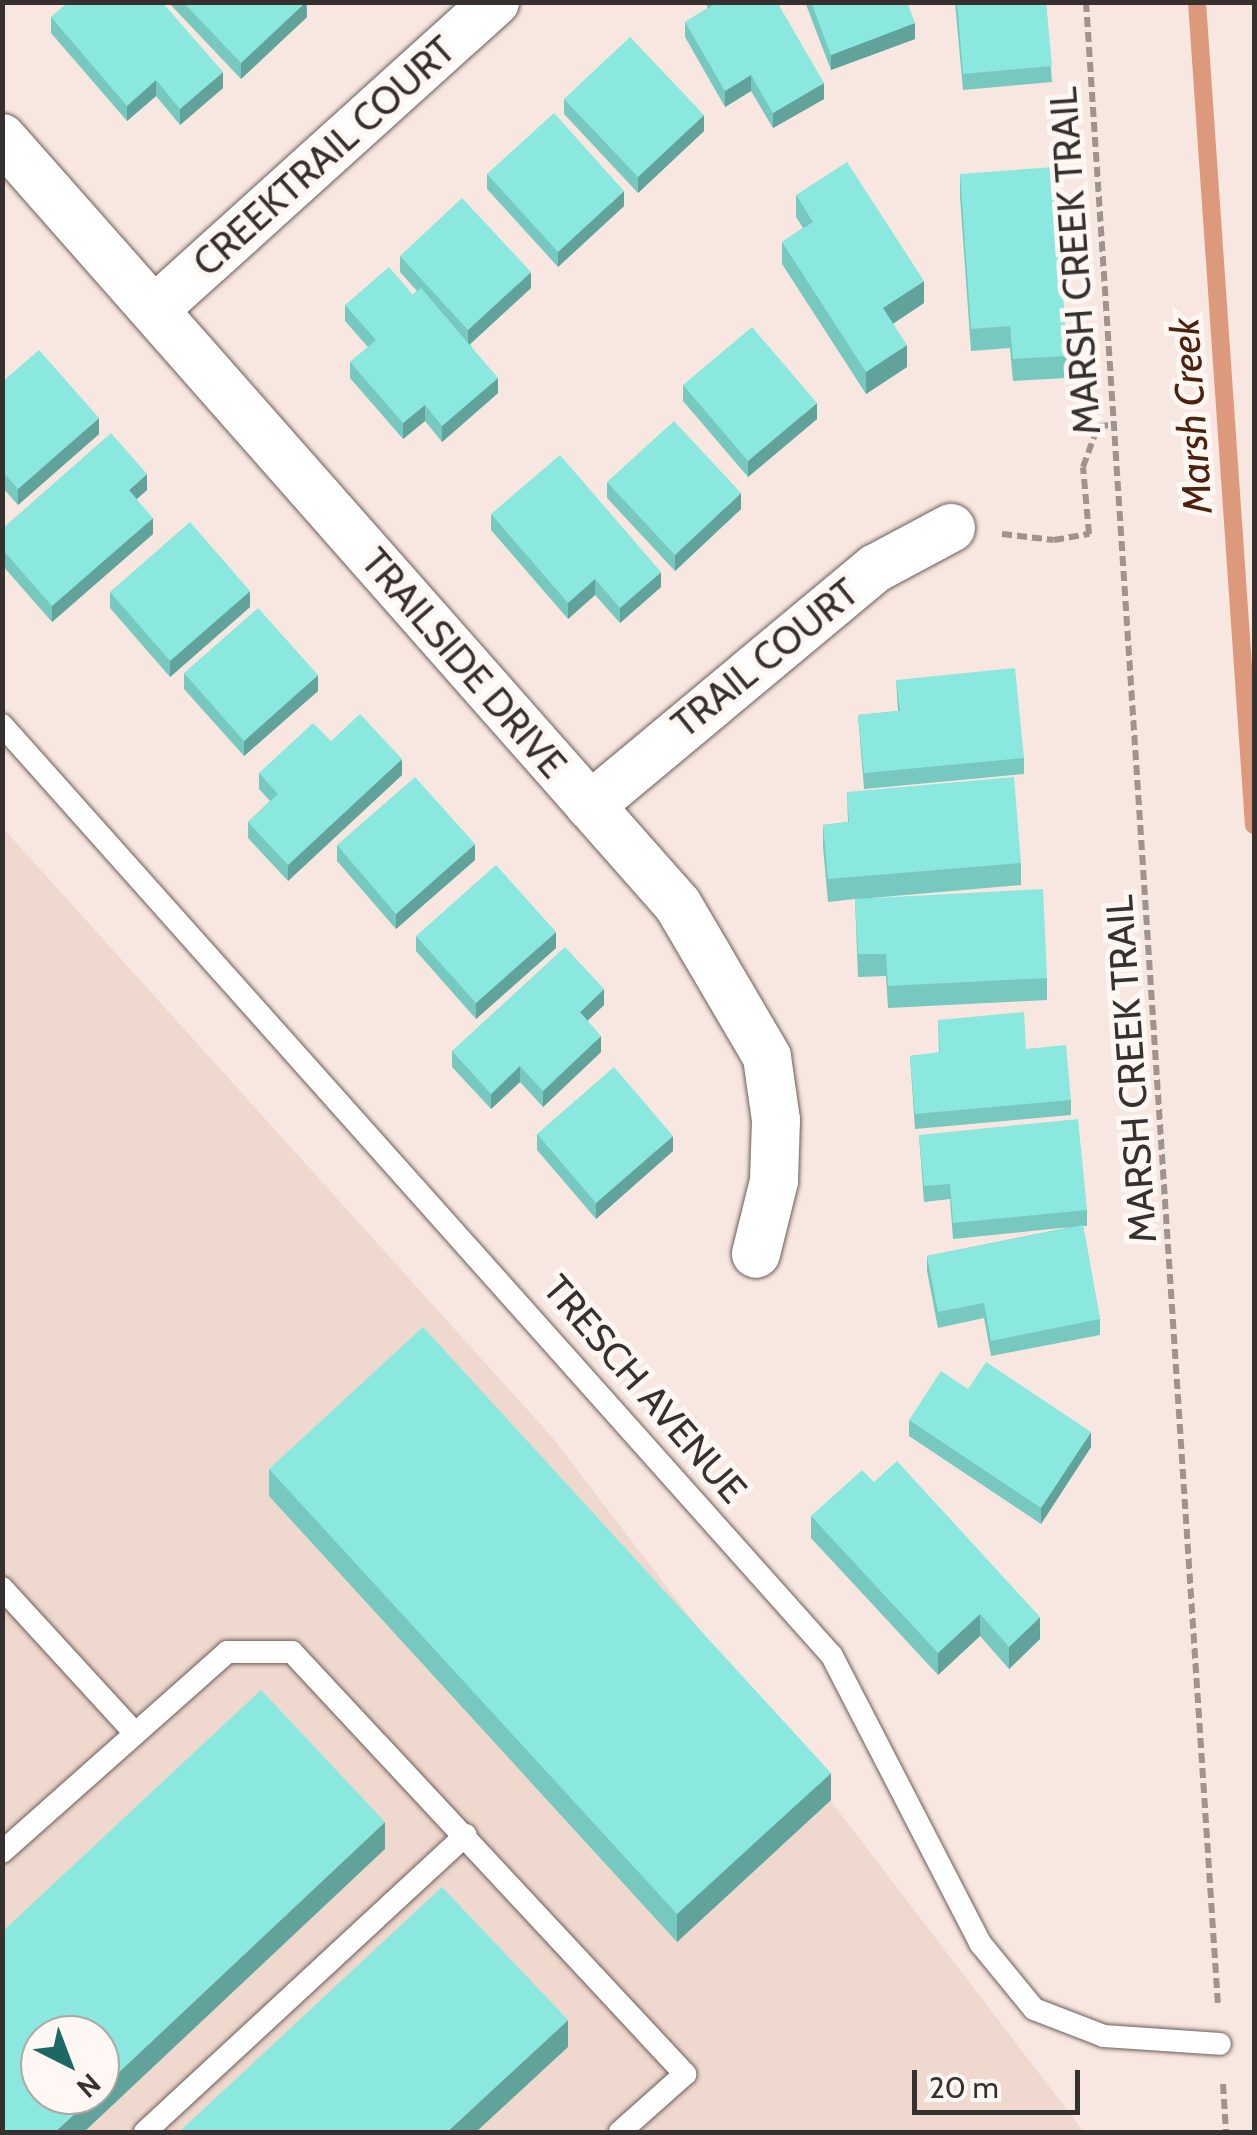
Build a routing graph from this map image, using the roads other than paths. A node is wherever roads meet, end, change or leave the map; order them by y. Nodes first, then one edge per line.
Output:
1 (495, 2) edge
2 (2, 138) edge
3 (154, 310) junction
4 (951, 528) road end
5 (2, 725) edge
6 (590, 806) junction
7 (756, 1254) dead end
8 (2, 1588) edge
9 (136, 1733) junction
10 (466, 1835) junction
11 (2, 1852) edge
12 (1220, 2044) road end
13 (145, 2132) edge
14 (620, 2132) edge

1 - 3 street, CREEKTRAIL COURT
2 - 3 street, TRAILSIDE DRIVE
3 - 6 street, TRAILSIDE DRIVE
4 - 6 street, TRAIL COURT
5 - 12 lane, TRESCH AVENUE
6 - 7 street, TRAILSIDE DRIVE
8 - 9 lane
9 - 10 lane
9 - 11 lane
10 - 13 lane
10 - 14 lane

